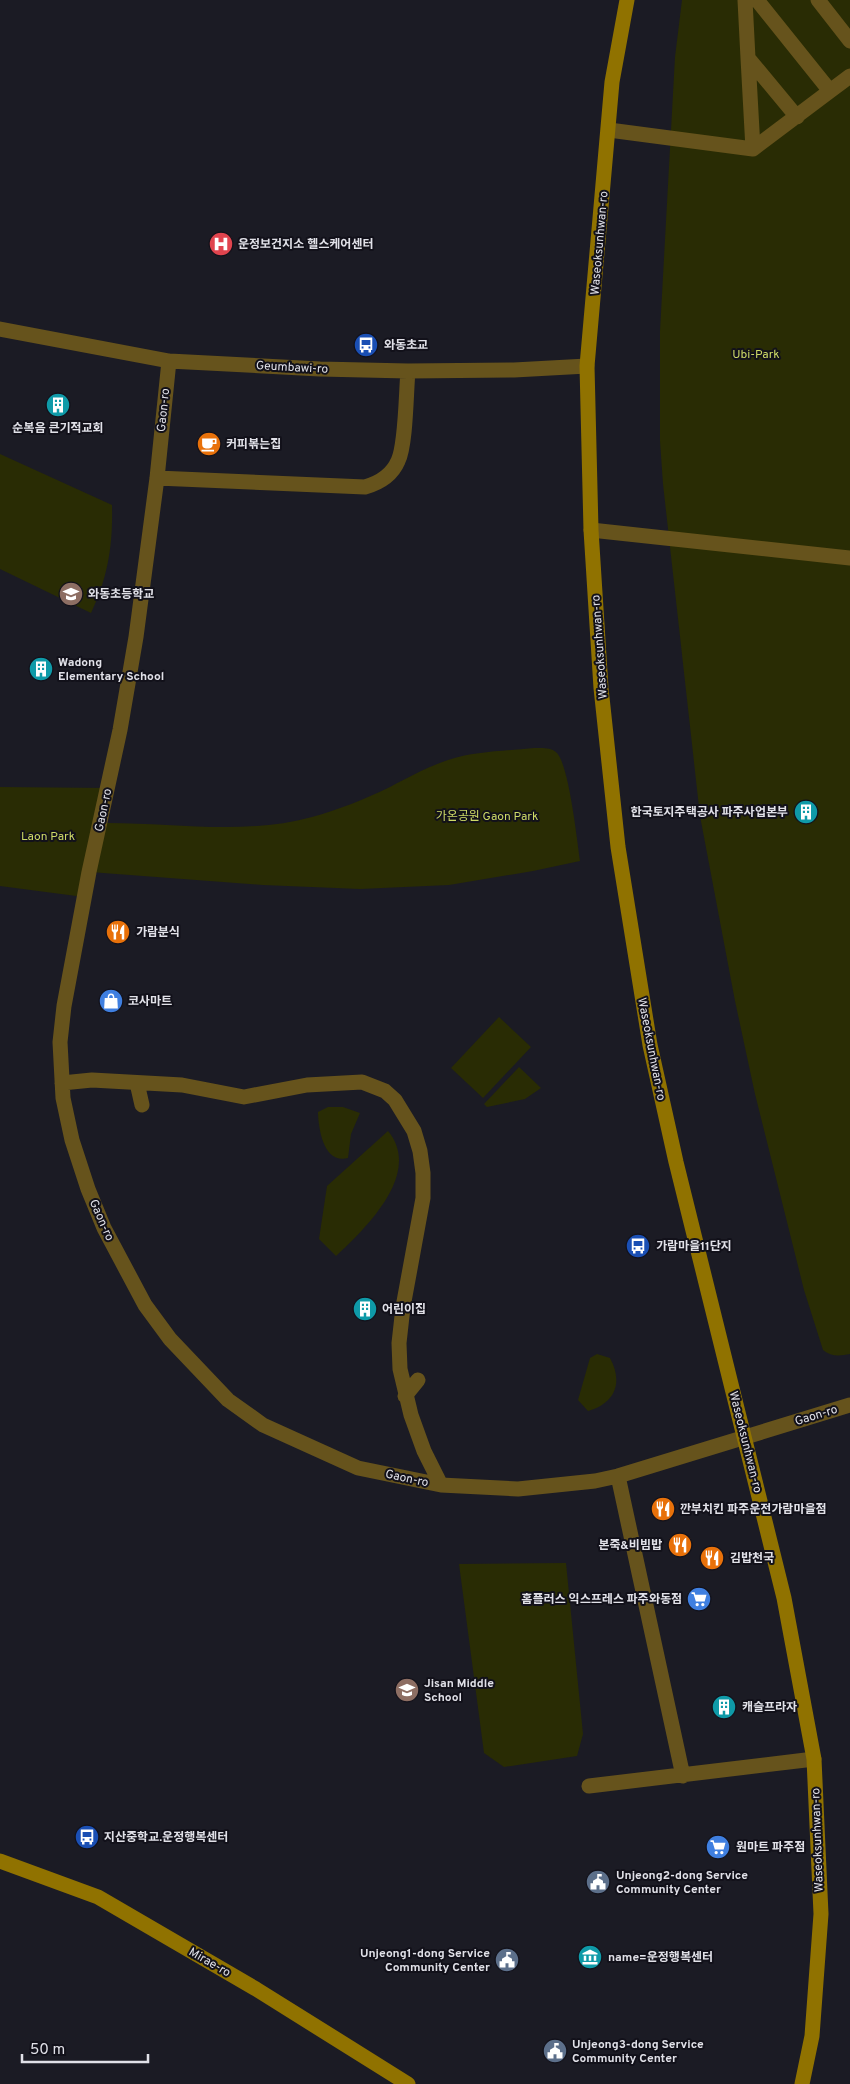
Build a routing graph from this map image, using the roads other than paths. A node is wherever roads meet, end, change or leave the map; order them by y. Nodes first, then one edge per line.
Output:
1 (627, 0) edge
2 (746, 0) edge
3 (757, 0) edge
4 (818, 0) edge
5 (850, 41) edge
6 (748, 58) junction
7 (850, 76) edge
8 (830, 91) junction
9 (797, 117) junction
10 (609, 130) junction
11 (753, 149) junction
12 (0, 329) edge
13 (169, 360) junction
14 (587, 366) junction
15 (408, 371) junction
16 (157, 478) junction
17 (591, 530) junction
18 (850, 558) edge
19 (62, 1083) junction
20 (136, 1083) junction
21 (142, 1105) dead end
22 (418, 1380) dead end
23 (405, 1396) junction
24 (850, 1405) edge
25 (745, 1436) junction
26 (618, 1476) junction
27 (441, 1485) junction
28 (814, 1759) junction
29 (683, 1776) junction
30 (589, 1786) dead end
31 (0, 1861) edge
32 (408, 2084) edge
33 (802, 2084) edge

1 - 10 street, Waseoksunhwan-ro
2 - 6 street
3 - 8 street
4 - 5 street
6 - 9 street
6 - 11 street
7 - 8 street
8 - 9 street
9 - 11 street
10 - 11 street
10 - 14 street, Waseoksunhwan-ro
12 - 13 street, Geumbawi-ro
13 - 15 street, Geumbawi-ro
13 - 16 street, Gaon-ro
14 - 15 street, Geumbawi-ro
14 - 17 street, Waseoksunhwan-ro
15 - 16 street
16 - 19 street, Gaon-ro
17 - 18 street
17 - 25 street, Waseoksunhwan-ro
19 - 20 street
19 - 27 street, Gaon-ro
20 - 21 street
20 - 23 street
22 - 23 street
23 - 27 street
24 - 25 street, Gaon-ro
25 - 26 street, Gaon-ro
25 - 28 street, Waseoksunhwan-ro
26 - 27 street, Gaon-ro
26 - 29 street
28 - 29 street
28 - 33 street, Waseoksunhwan-ro
29 - 30 street
31 - 32 street, Mirae-ro

